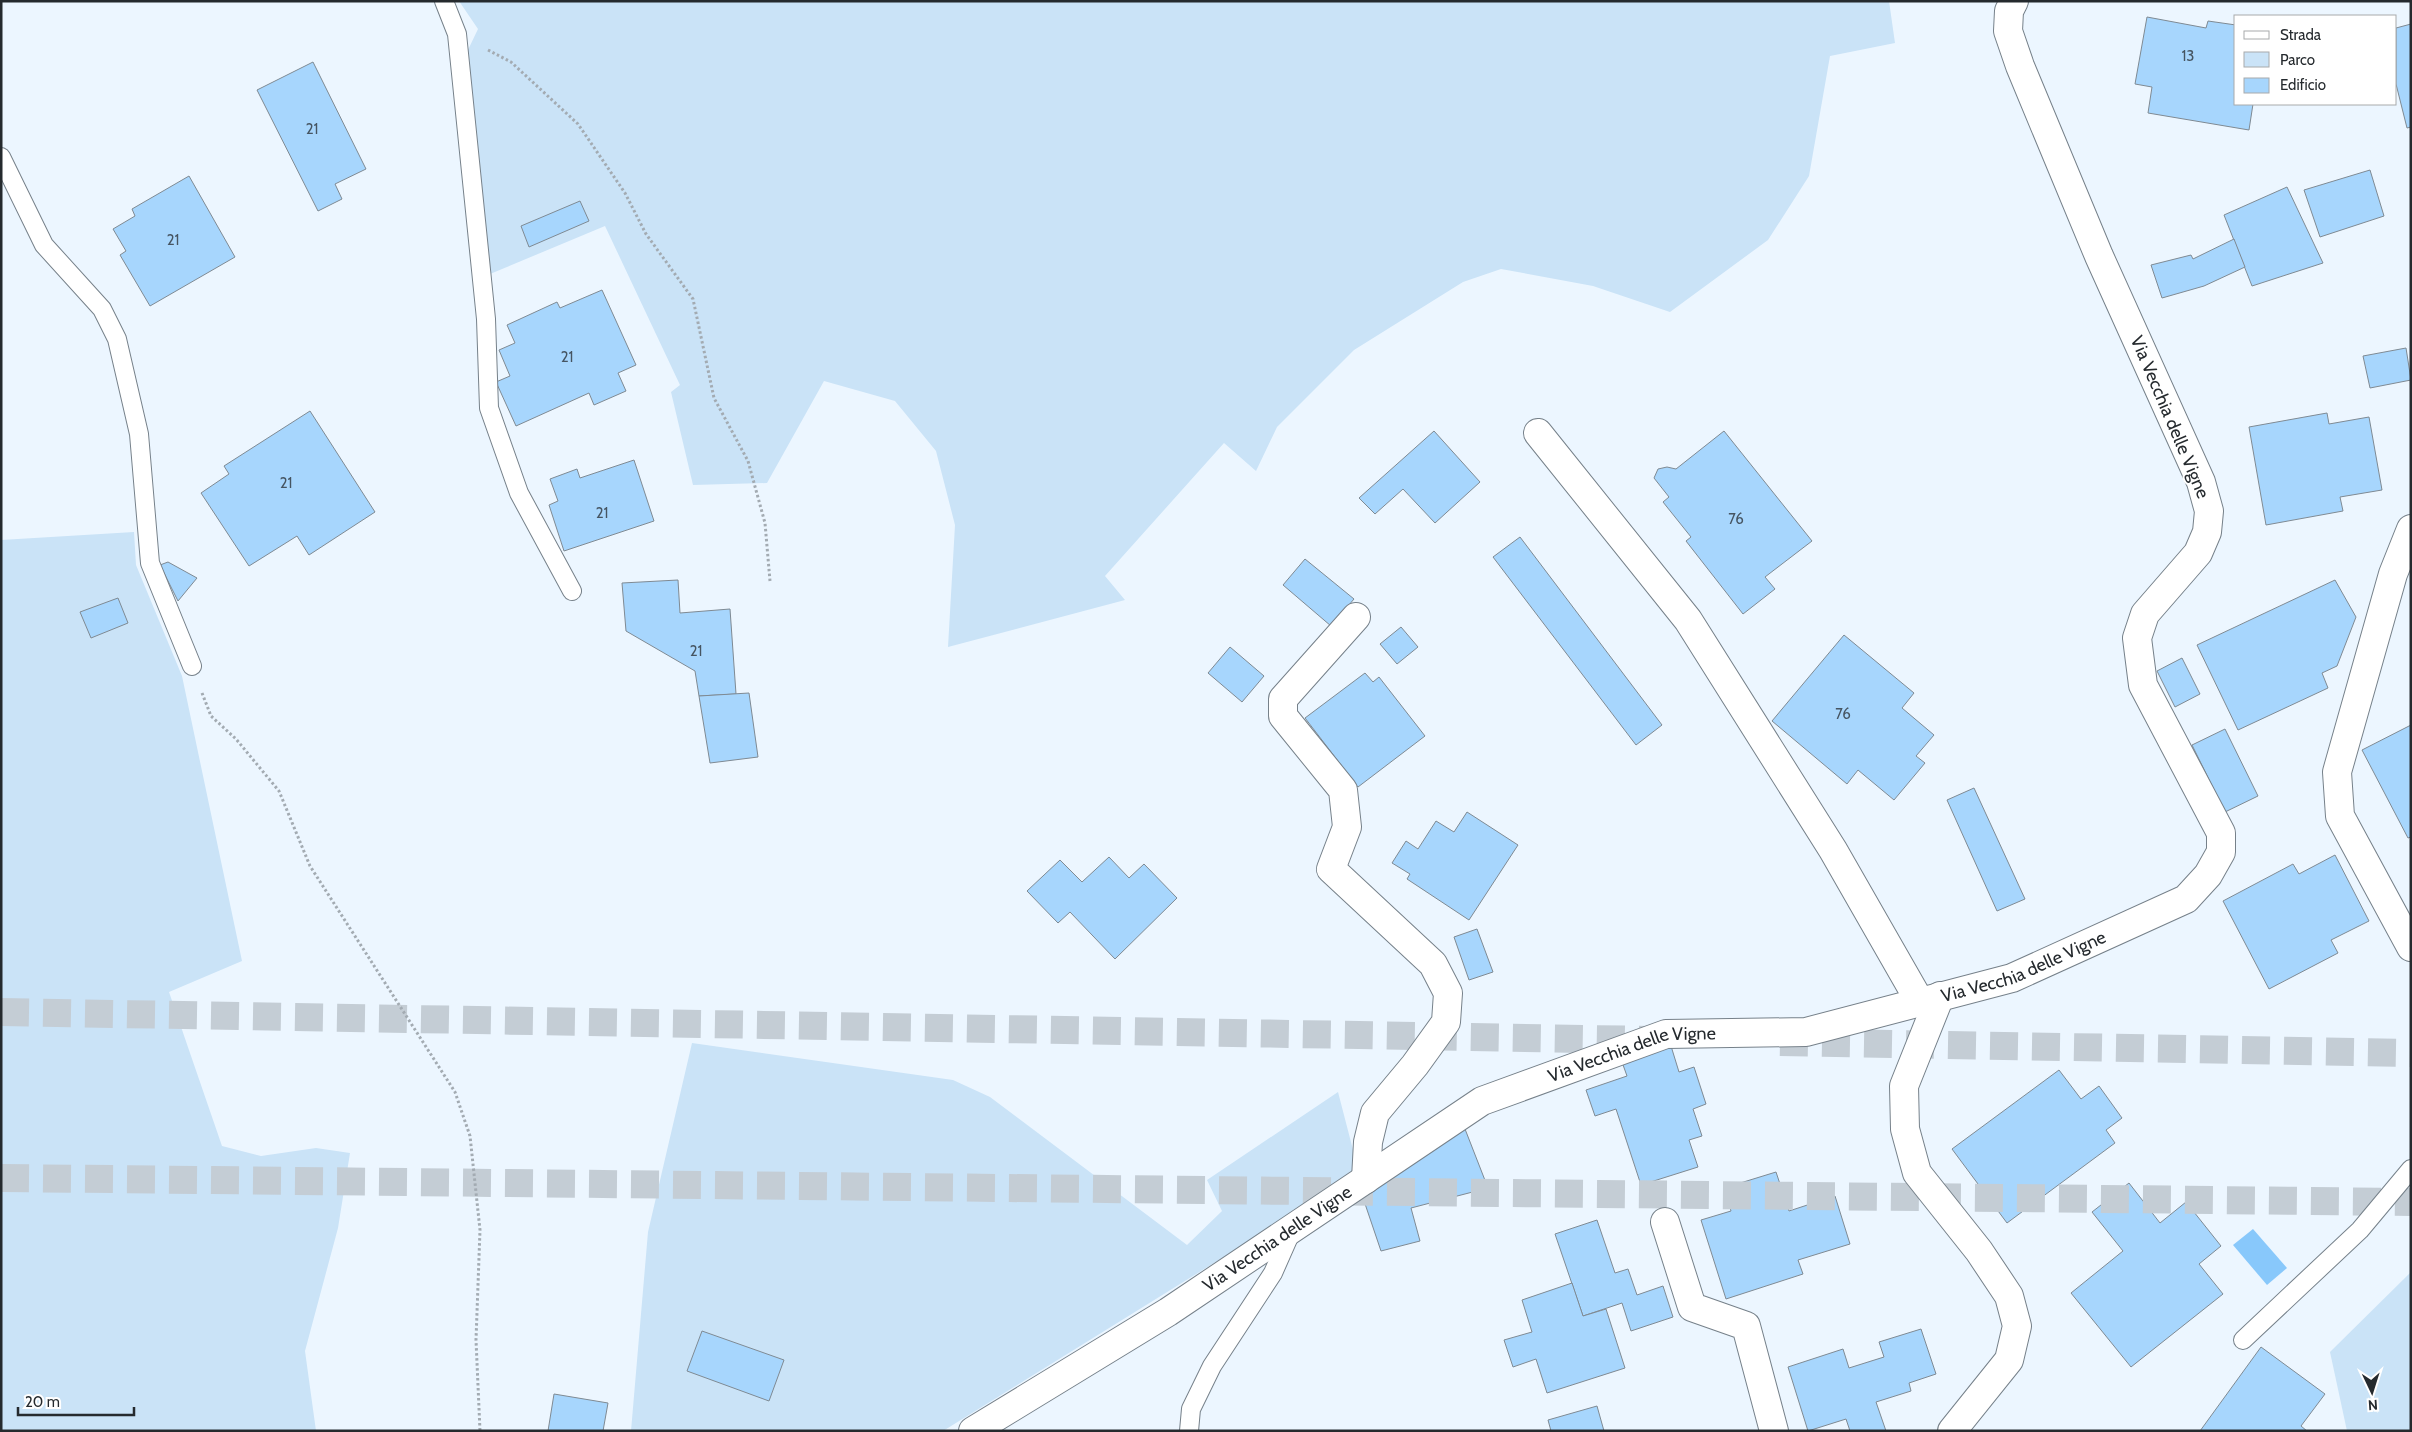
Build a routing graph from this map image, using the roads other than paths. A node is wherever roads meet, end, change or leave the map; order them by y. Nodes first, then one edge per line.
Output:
1 (444, 1) edge
2 (2014, 1) edge
3 (1, 157) edge
4 (1538, 433) dead end
5 (2411, 529) edge
6 (572, 590) dead end
7 (1356, 617) dead end
8 (192, 666) road end
9 (2411, 947) edge
10 (1930, 999) junction
11 (2411, 1169) edge
12 (1366, 1179) junction
13 (1665, 1222) dead end
14 (1294, 1228) junction
15 (2243, 1340) dead end
16 (973, 1431) edge
17 (1189, 1431) edge
18 (1774, 1431) edge
19 (1952, 1431) edge

1 - 6 lane
2 - 10 street, Via Vecchia delle Vigne
3 - 8 lane
4 - 10 street
5 - 9 street
7 - 12 street
10 - 12 street, Via Vecchia delle Vigne
10 - 19 street
11 - 15 lane
12 - 14 street, Via Vecchia delle Vigne
13 - 18 street
14 - 16 street, Via Vecchia delle Vigne
14 - 17 lane

